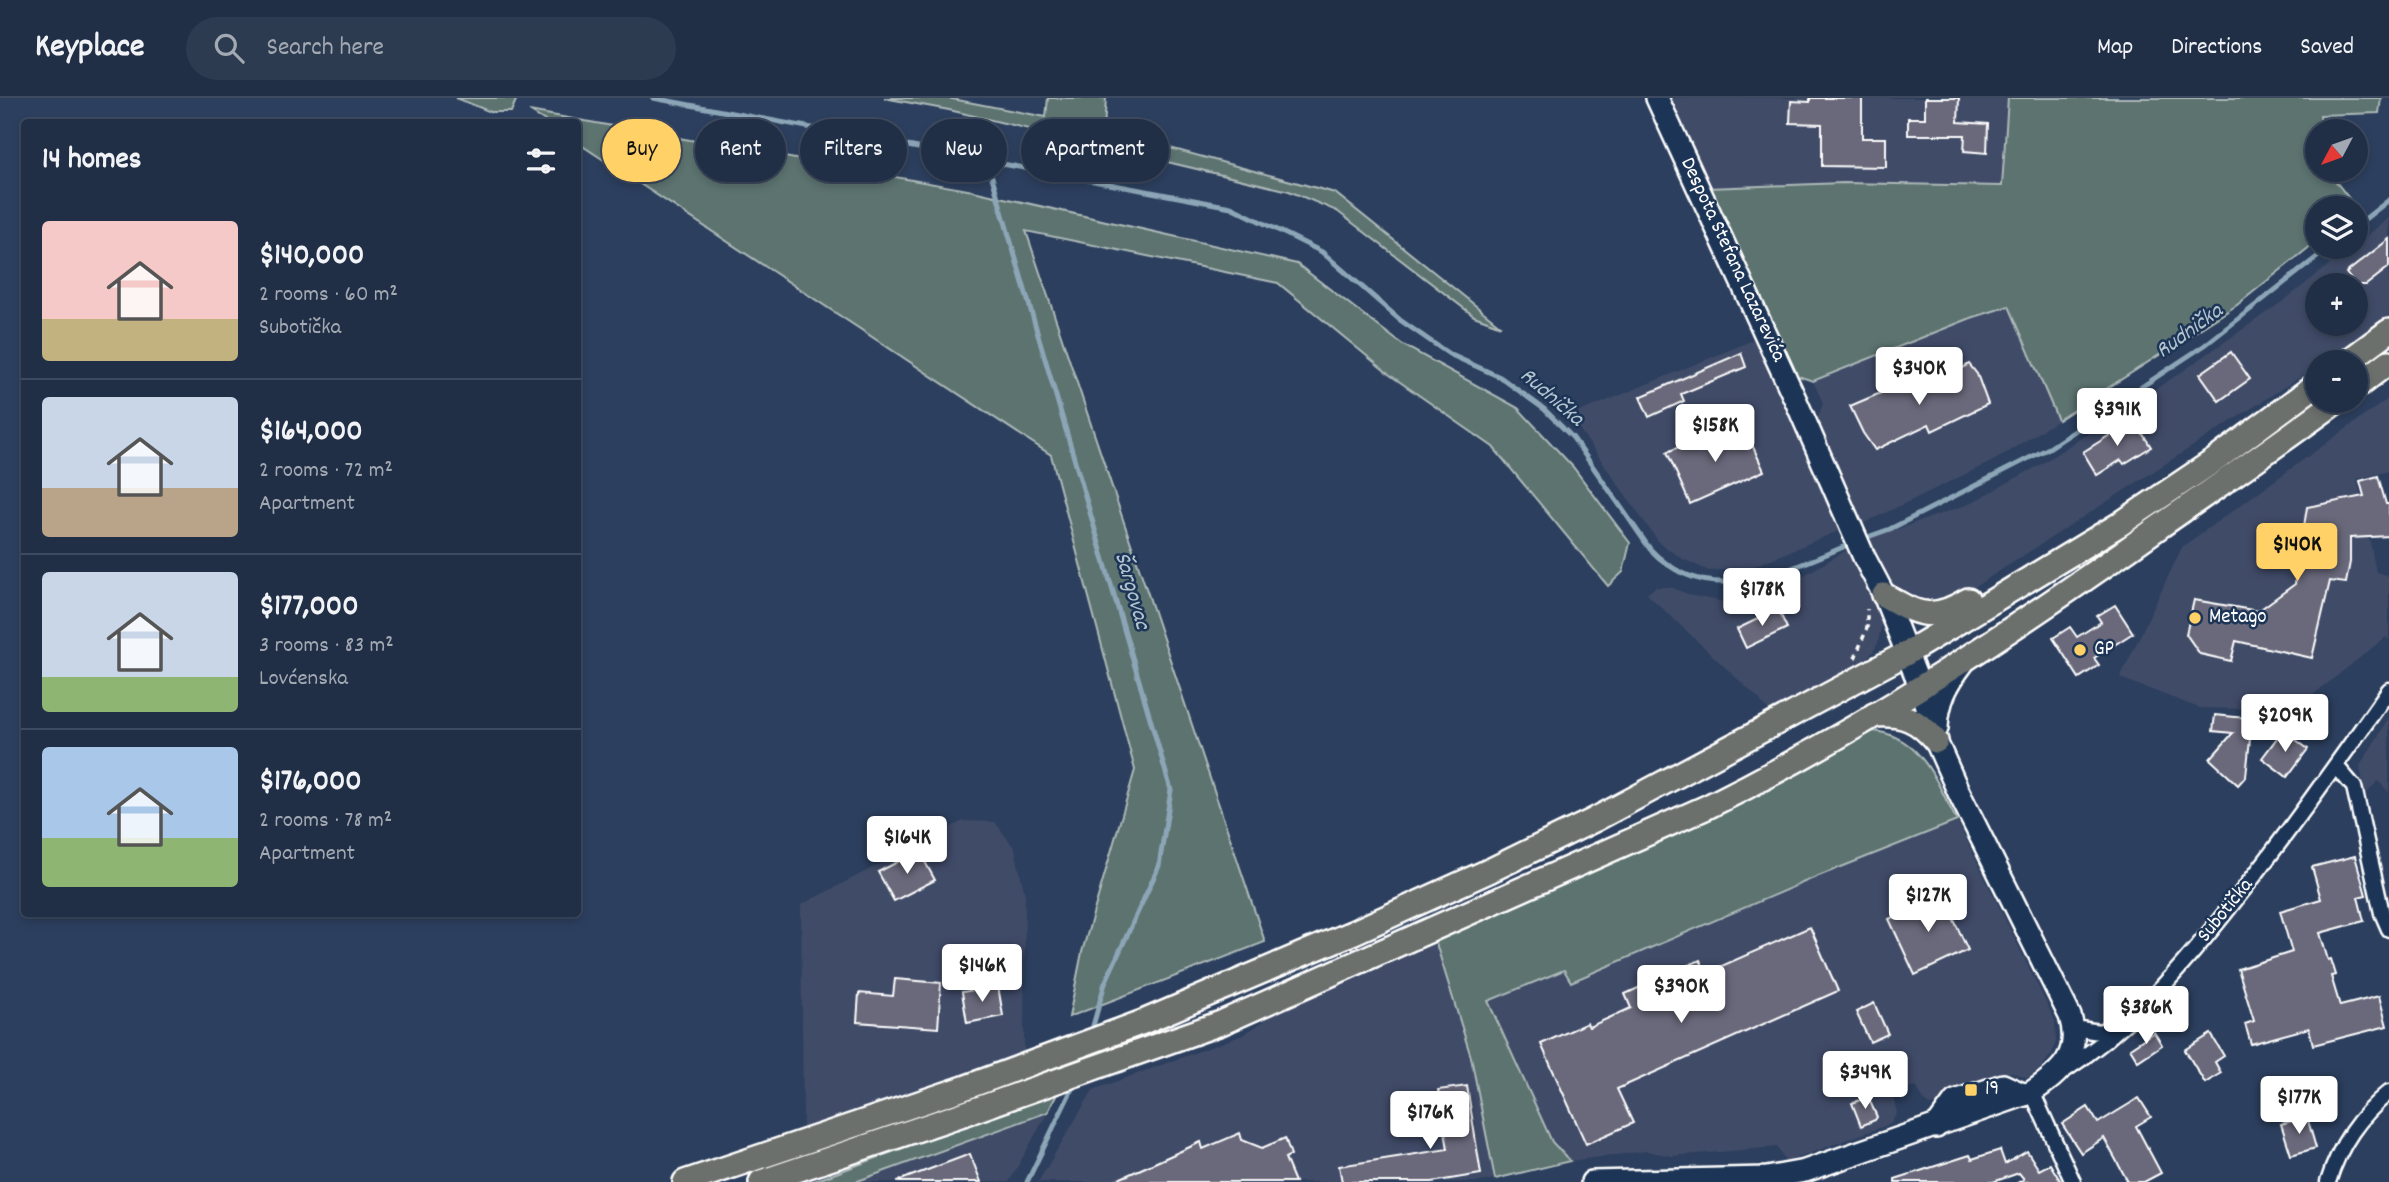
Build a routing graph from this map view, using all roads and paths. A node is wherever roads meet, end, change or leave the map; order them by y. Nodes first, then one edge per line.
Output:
1 (1657, 98) edge
2 (2389, 331) edge
3 (2363, 350) edge
4 (2389, 362) edge
5 (2368, 378) edge
6 (2305, 393) edge
7 (2320, 413) edge
8 (2120, 524) junction
9 (1884, 595) junction
10 (1894, 620) junction
11 (1907, 653) junction
12 (1965, 661) junction
13 (1858, 680) junction
14 (1921, 689) junction
15 (2389, 690) edge
16 (1874, 715) junction
17 (1936, 741) junction
18 (2336, 766) junction
19 (2389, 929) edge
20 (2127, 1022) junction
21 (2074, 1028) junction
22 (2055, 1076) junction
23 (2389, 1092) edge
24 (2028, 1093) junction
25 (1787, 1179) edge
26 (1732, 1180) edge
27 (685, 1182) edge
28 (761, 1182) edge
29 (1592, 1182) edge
30 (2073, 1182) edge
31 (2328, 1182) edge

1 - 9 street, Despota Stefana Lazarevića
2 - 3 main road
4 - 5 main road
6 - 8 main road
7 - 12 main road
8 - 9 main road
8 - 11 main road
9 - 10 street, Despota Stefana Lazarevića
10 - 11 street, Despota Stefana Lazarevića
10 - 13 street
11 - 13 main road
11 - 14 street, Despota Stefana Lazarevića
12 - 14 main road
12 - 17 street
13 - 27 main road
14 - 16 main road
14 - 17 street, Despota Stefana Lazarevića
15 - 18 street, Subotička
16 - 17 main road
16 - 28 main road
17 - 21 street, Despota Stefana Lazarevića
18 - 19 street
18 - 20 street, Subotička
20 - 21 street
20 - 22 street, Subotička
21 - 22 street
22 - 24 street, Subotička
23 - 31 street
24 - 25 street, Subotička
24 - 30 street
25 - 26 street, Subotička
26 - 29 street, Subotička

